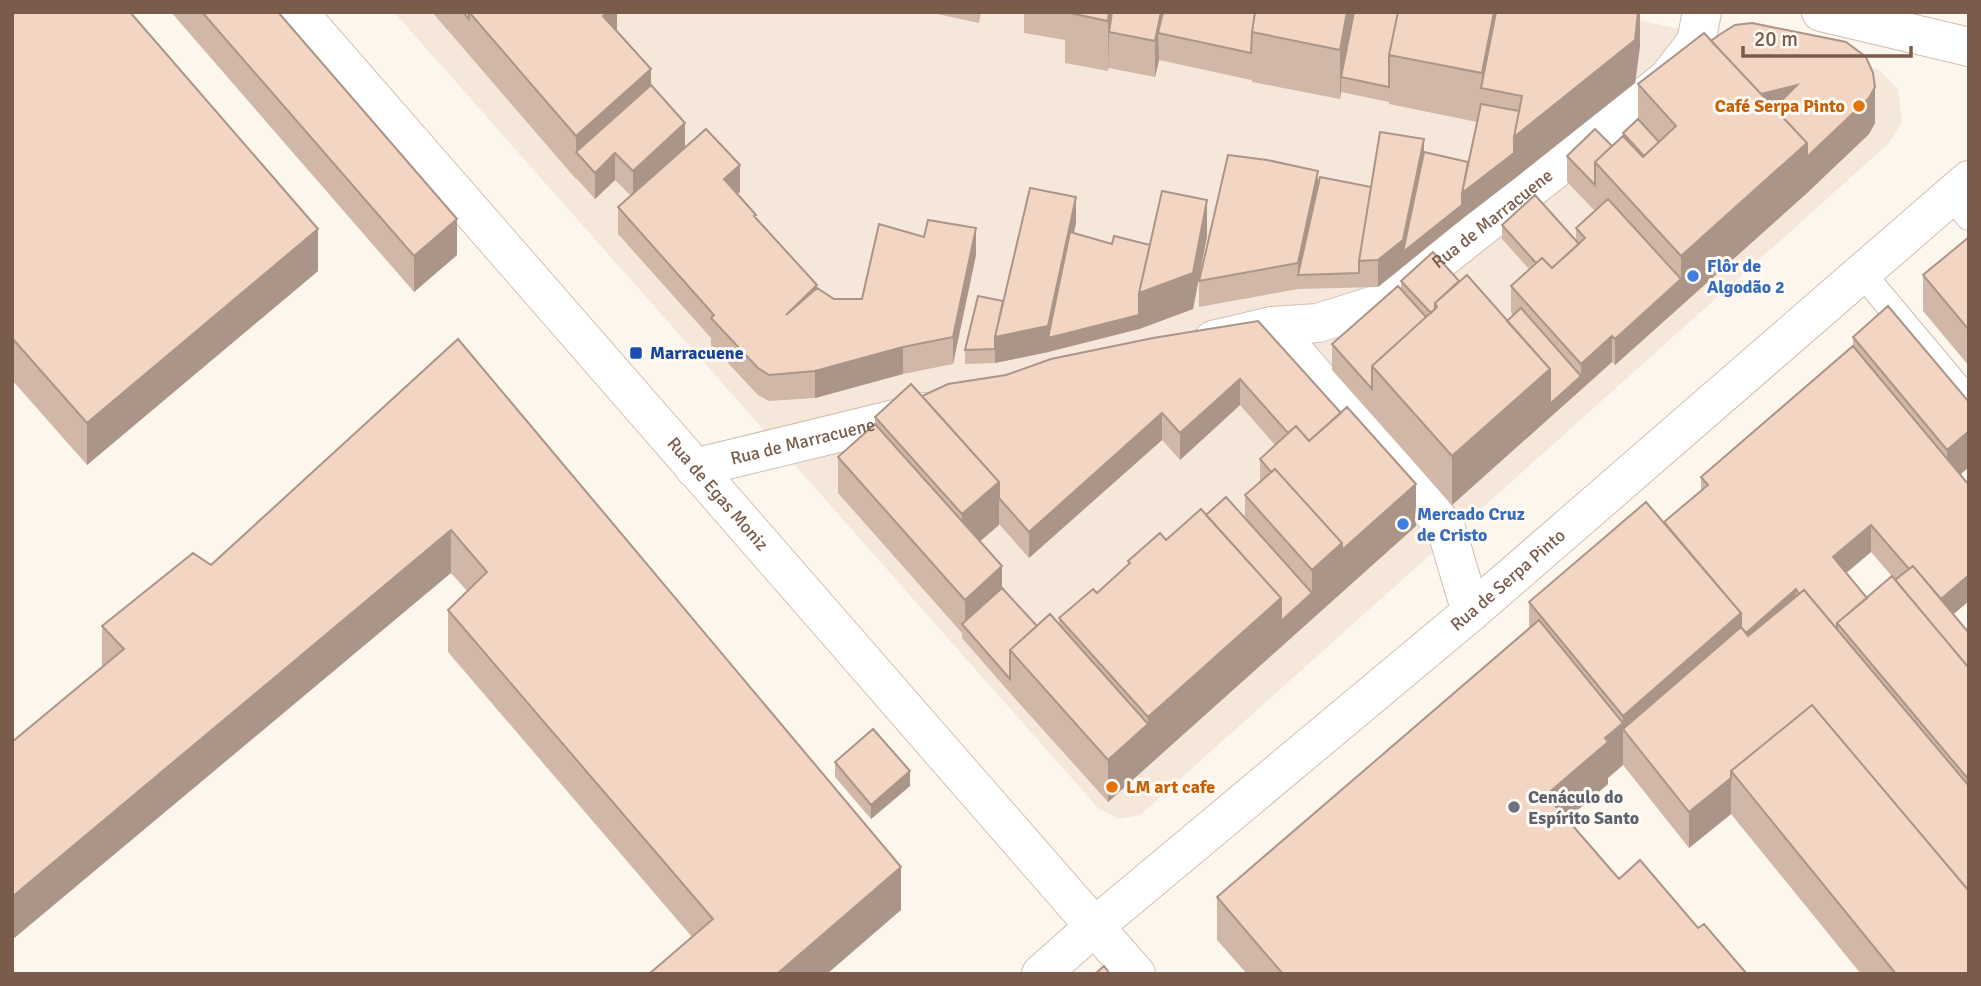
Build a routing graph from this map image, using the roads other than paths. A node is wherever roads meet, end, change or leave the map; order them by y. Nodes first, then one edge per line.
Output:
1 (298, 12) edge
2 (1702, 12) edge
3 (1821, 12) edge
4 (1969, 47) edge
5 (1963, 197) edge
6 (1861, 272) junction
7 (1272, 326) junction
8 (1178, 349) edge
9 (1969, 401) edge
10 (951, 406) edge
11 (694, 468) junction
12 (1471, 612) junction
13 (1095, 926) junction
14 (1041, 974) edge
15 (1136, 974) edge

1 - 11 street, Rua de Egas Moniz
2 - 7 street, Rua de Marracuene
3 - 4 street
5 - 6 street, Rua de Serpa Pinto
6 - 9 lane
6 - 12 street, Rua de Serpa Pinto
7 - 8 street, Rua de Marracuene
7 - 12 street
10 - 11 street, Rua de Marracuene
11 - 13 street, Rua de Egas Moniz
12 - 13 street, Rua de Serpa Pinto
13 - 14 street, Rua de Serpa Pinto
13 - 15 street, Rua de Egas Moniz

